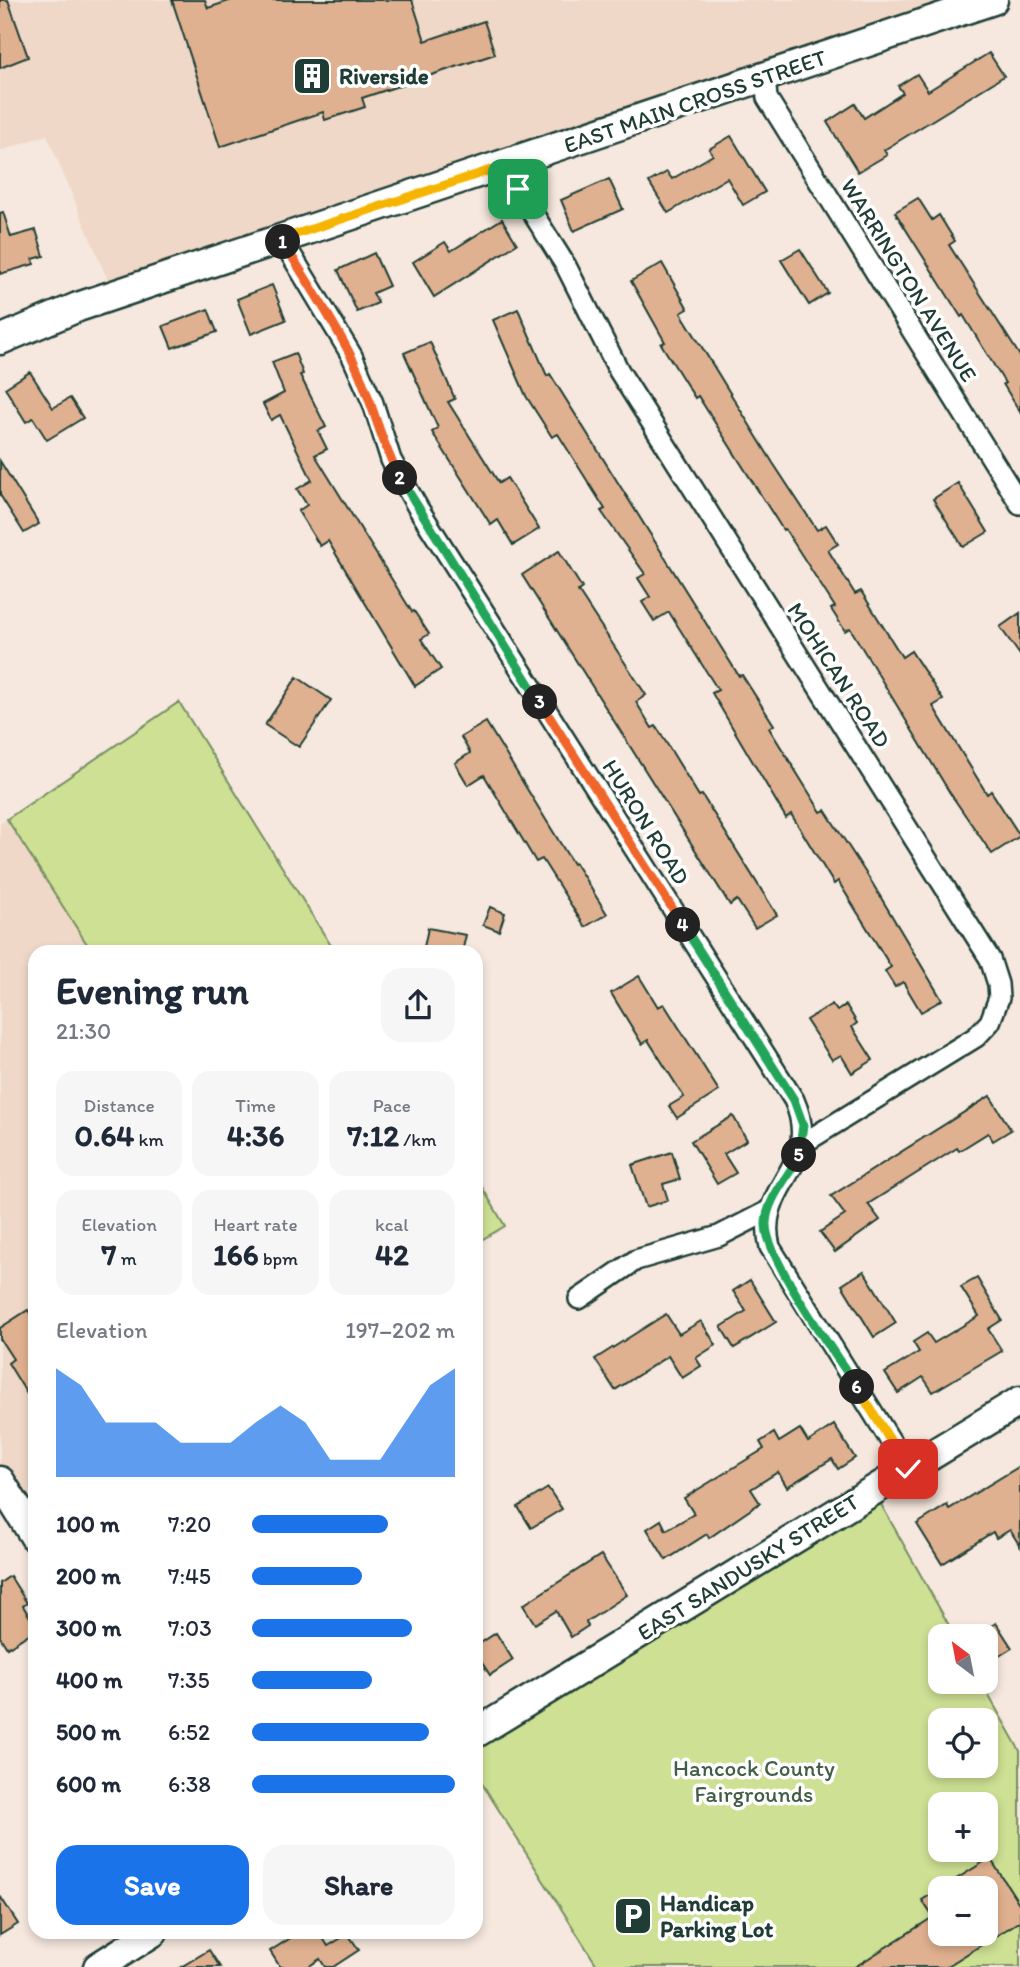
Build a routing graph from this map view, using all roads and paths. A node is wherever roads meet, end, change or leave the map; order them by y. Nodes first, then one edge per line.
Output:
1 (993, 0) edge
2 (765, 78) junction
3 (503, 166) junction
4 (281, 239) junction
5 (0, 340) edge
6 (1020, 504) edge
7 (802, 1144) junction
8 (768, 1211) junction
9 (579, 1298) dead end
10 (1020, 1401) edge
11 (908, 1469) junction
12 (0, 1481) edge
13 (28, 1526) edge
14 (483, 1729) edge
15 (142, 1939) edge
16 (98, 1967) edge

1 - 2 main road, EAST MAIN CROSS STREET
2 - 3 main road, EAST MAIN CROSS STREET
2 - 6 street, WARRINGTON AVENUE
3 - 4 main road, EAST MAIN CROSS STREET
3 - 7 street, MOHICAN ROAD
4 - 5 main road, EAST MAIN CROSS STREET
4 - 7 street, HURON ROAD
7 - 8 street
8 - 9 street
8 - 11 street
10 - 11 main road, EAST SANDUSKY STREET
11 - 14 main road, EAST SANDUSKY STREET
12 - 13 main road
15 - 16 main road

